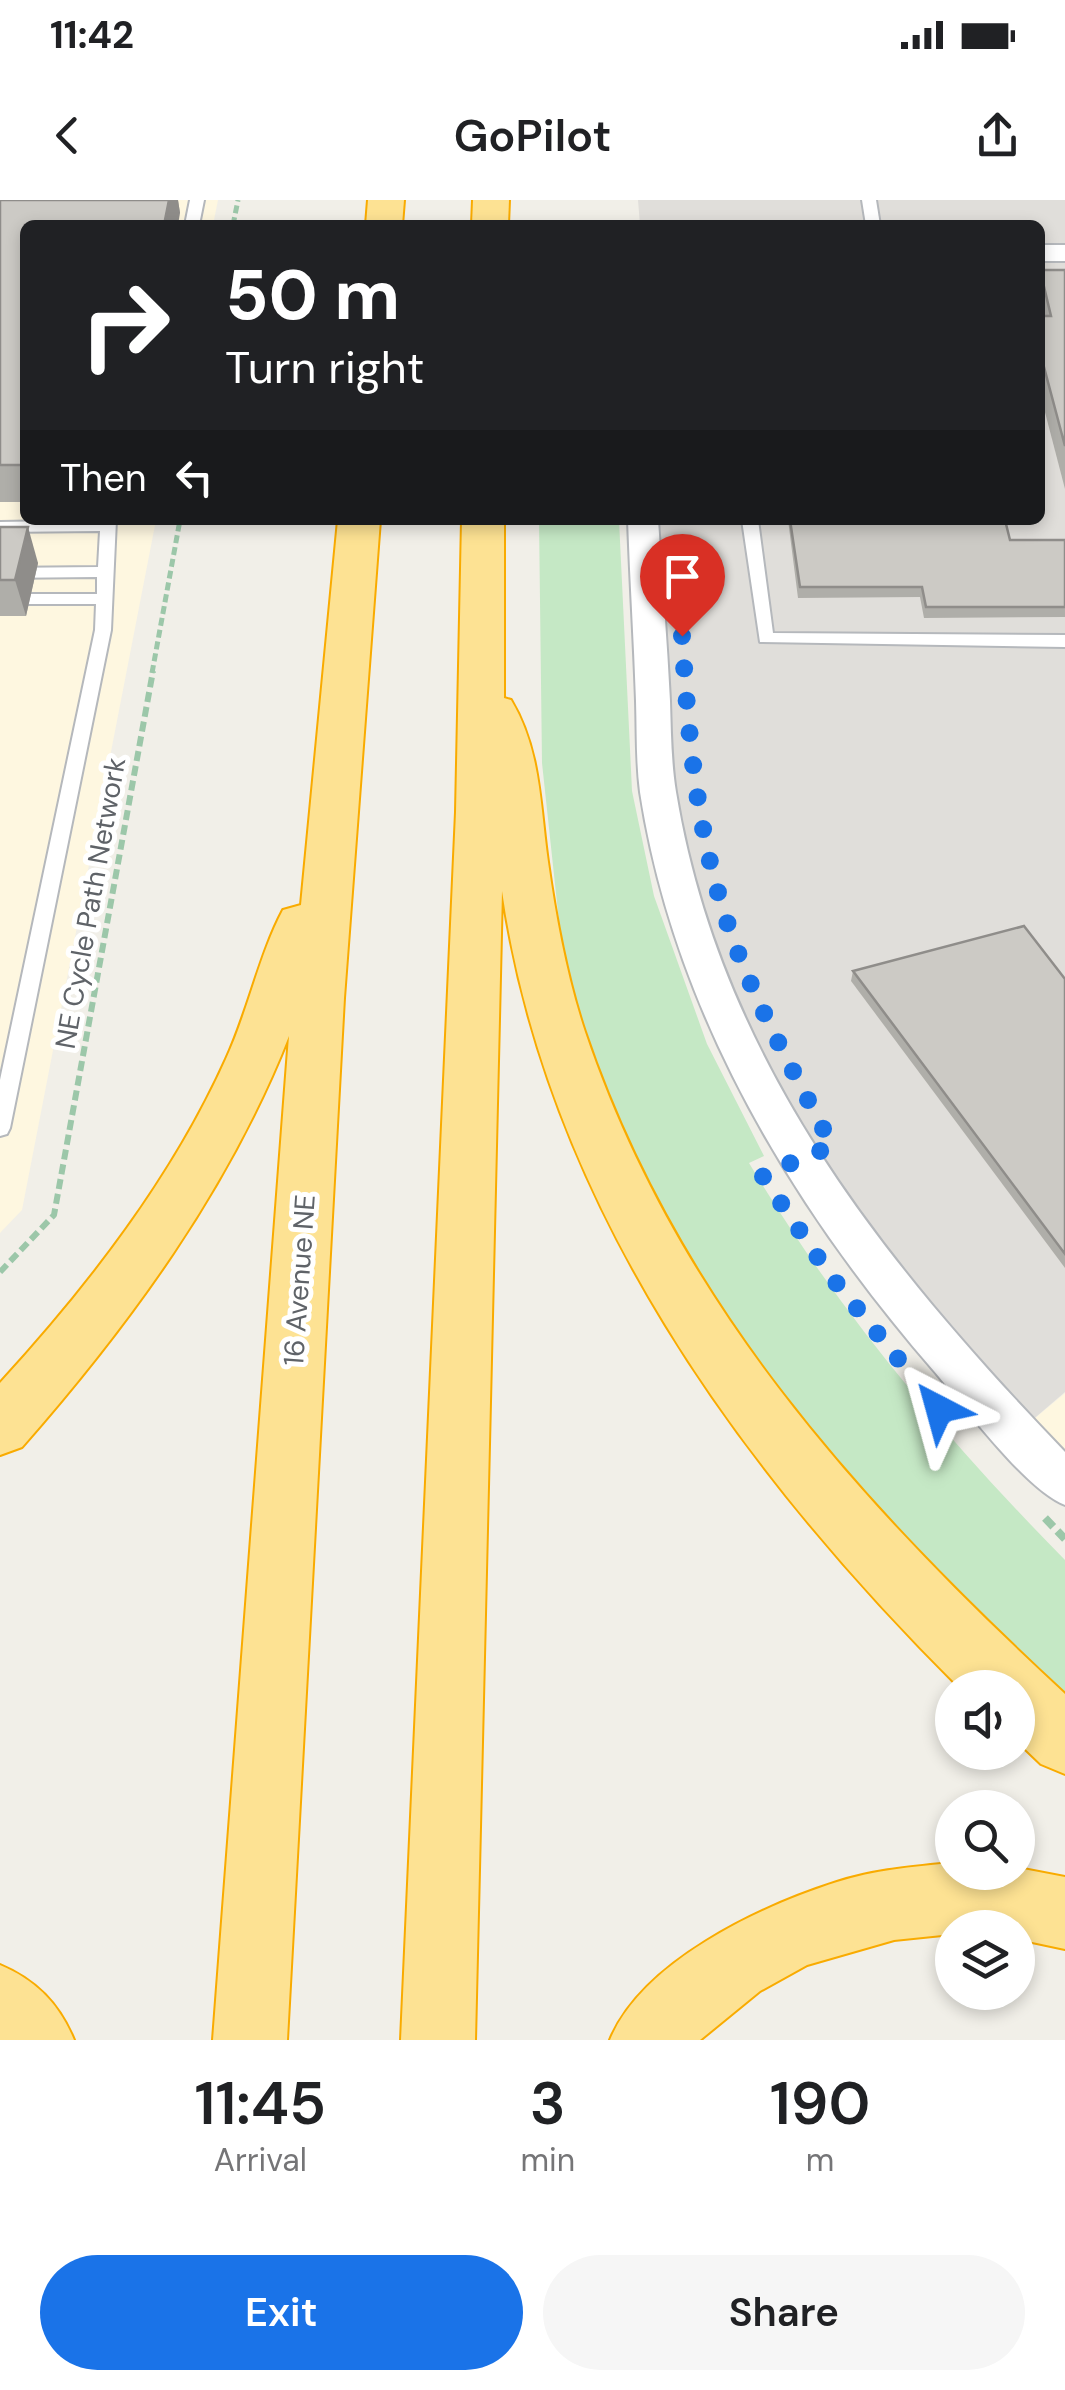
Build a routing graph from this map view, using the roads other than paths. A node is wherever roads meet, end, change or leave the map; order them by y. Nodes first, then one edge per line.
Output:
1 (54, 525) edge
2 (108, 525) edge
3 (359, 525) edge
4 (483, 525) edge
5 (643, 525) edge
6 (751, 525) edge
7 (0, 527) edge
8 (0, 573) edge
9 (0, 585) edge
10 (104, 585) junction
11 (0, 599) edge
12 (1065, 641) edge
13 (478, 676) junction
14 (343, 705) junction
15 (0, 1128) edge
16 (0, 1427) edge
17 (1065, 1484) edge
18 (990, 1670) edge
19 (1035, 1712) edge
20 (1065, 1740) edge
21 (1065, 1913) edge
22 (0, 2002) edge
23 (37, 2040) edge
24 (250, 2040) edge
25 (438, 2040) edge
26 (647, 2040) edge

1 - 7 lane
2 - 10 lane
3 - 14 highway, 16 Avenue NE
4 - 13 highway
5 - 17 street
6 - 12 lane
8 - 10 lane
9 - 10 lane
10 - 11 lane
10 - 15 lane
13 - 18 highway
13 - 25 highway
14 - 16 highway
14 - 24 highway, 16 Avenue NE
19 - 20 highway
21 - 26 highway
22 - 23 highway

